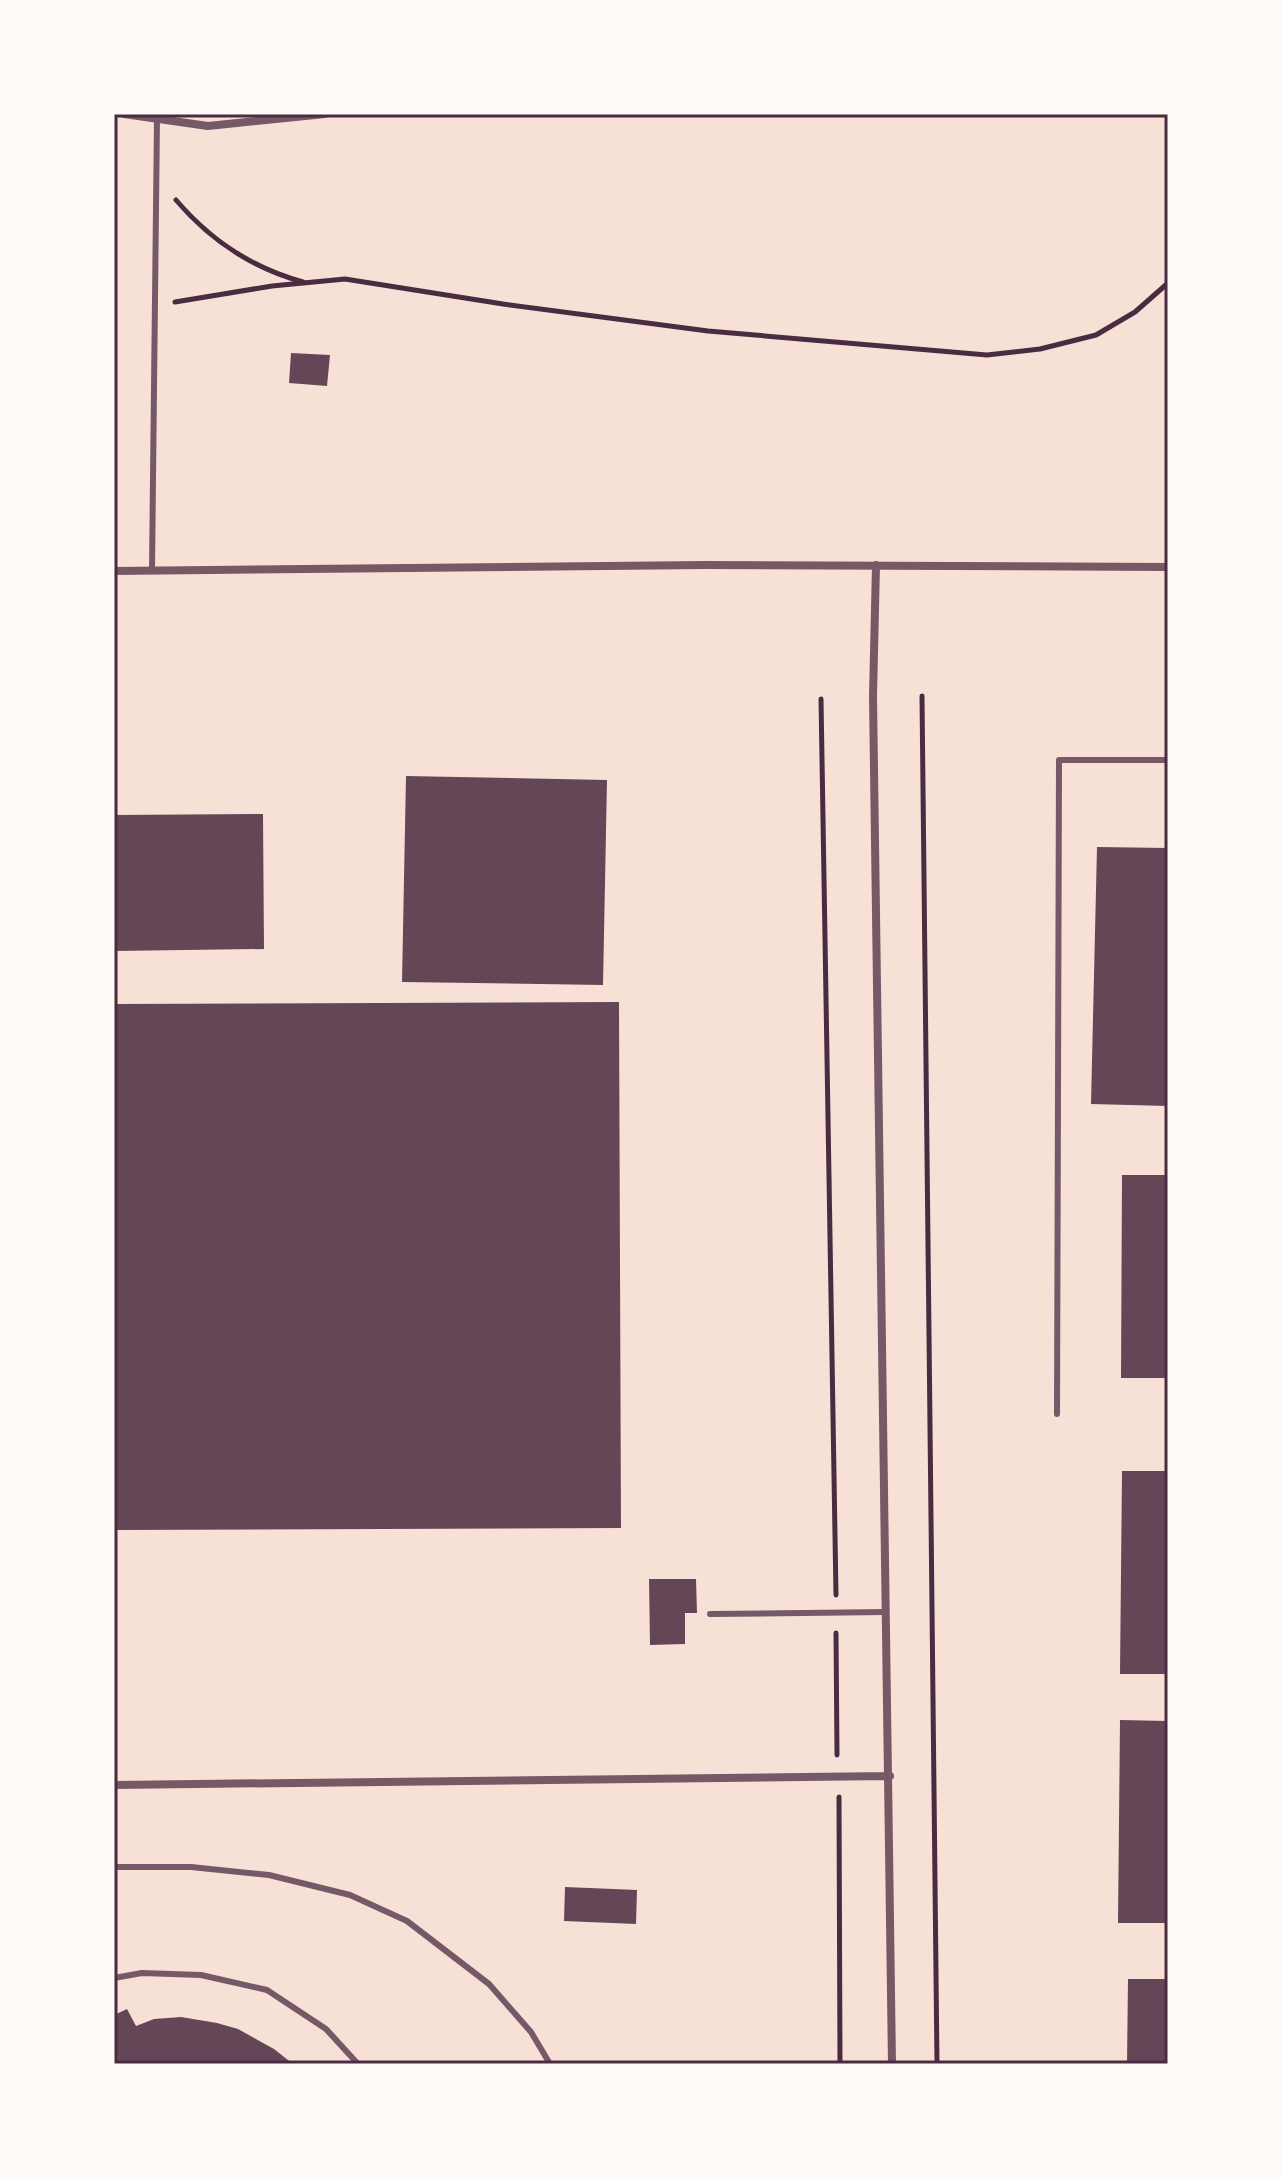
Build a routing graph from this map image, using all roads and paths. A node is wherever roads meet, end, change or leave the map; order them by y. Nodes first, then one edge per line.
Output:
1 (124, 114) edge
2 (325, 114) edge
3 (157, 118) junction
4 (155, 175) junction
5 (1168, 283) edge
6 (308, 284) junction
7 (154, 306) junction
8 (876, 565) junction
9 (1168, 567) edge
10 (152, 570) junction
11 (114, 571) edge
12 (922, 696) dead end
13 (821, 699) dead end
14 (1168, 760) edge
15 (1057, 1414) dead end
16 (836, 1612) junction
17 (887, 1612) junction
18 (710, 1614) dead end
19 (837, 1750) dead end
20 (890, 1776) junction
21 (114, 1785) edge
22 (840, 1813) dead end
23 (114, 1867) edge
24 (114, 1978) edge
25 (358, 2064) edge
26 (550, 2064) edge
27 (840, 2064) edge
28 (892, 2064) edge
29 (937, 2064) edge

1 - 3 street
2 - 3 street
3 - 4 lane
4 - 6 path
4 - 7 lane
5 - 6 path
6 - 7 path
7 - 10 lane
8 - 9 street
8 - 10 street
8 - 17 street
10 - 11 street
12 - 29 path
13 - 16 path
14 - 15 lane
16 - 17 lane
16 - 18 lane
16 - 19 path
17 - 20 street
20 - 21 street
20 - 28 street
22 - 27 path
23 - 26 lane
24 - 25 lane

